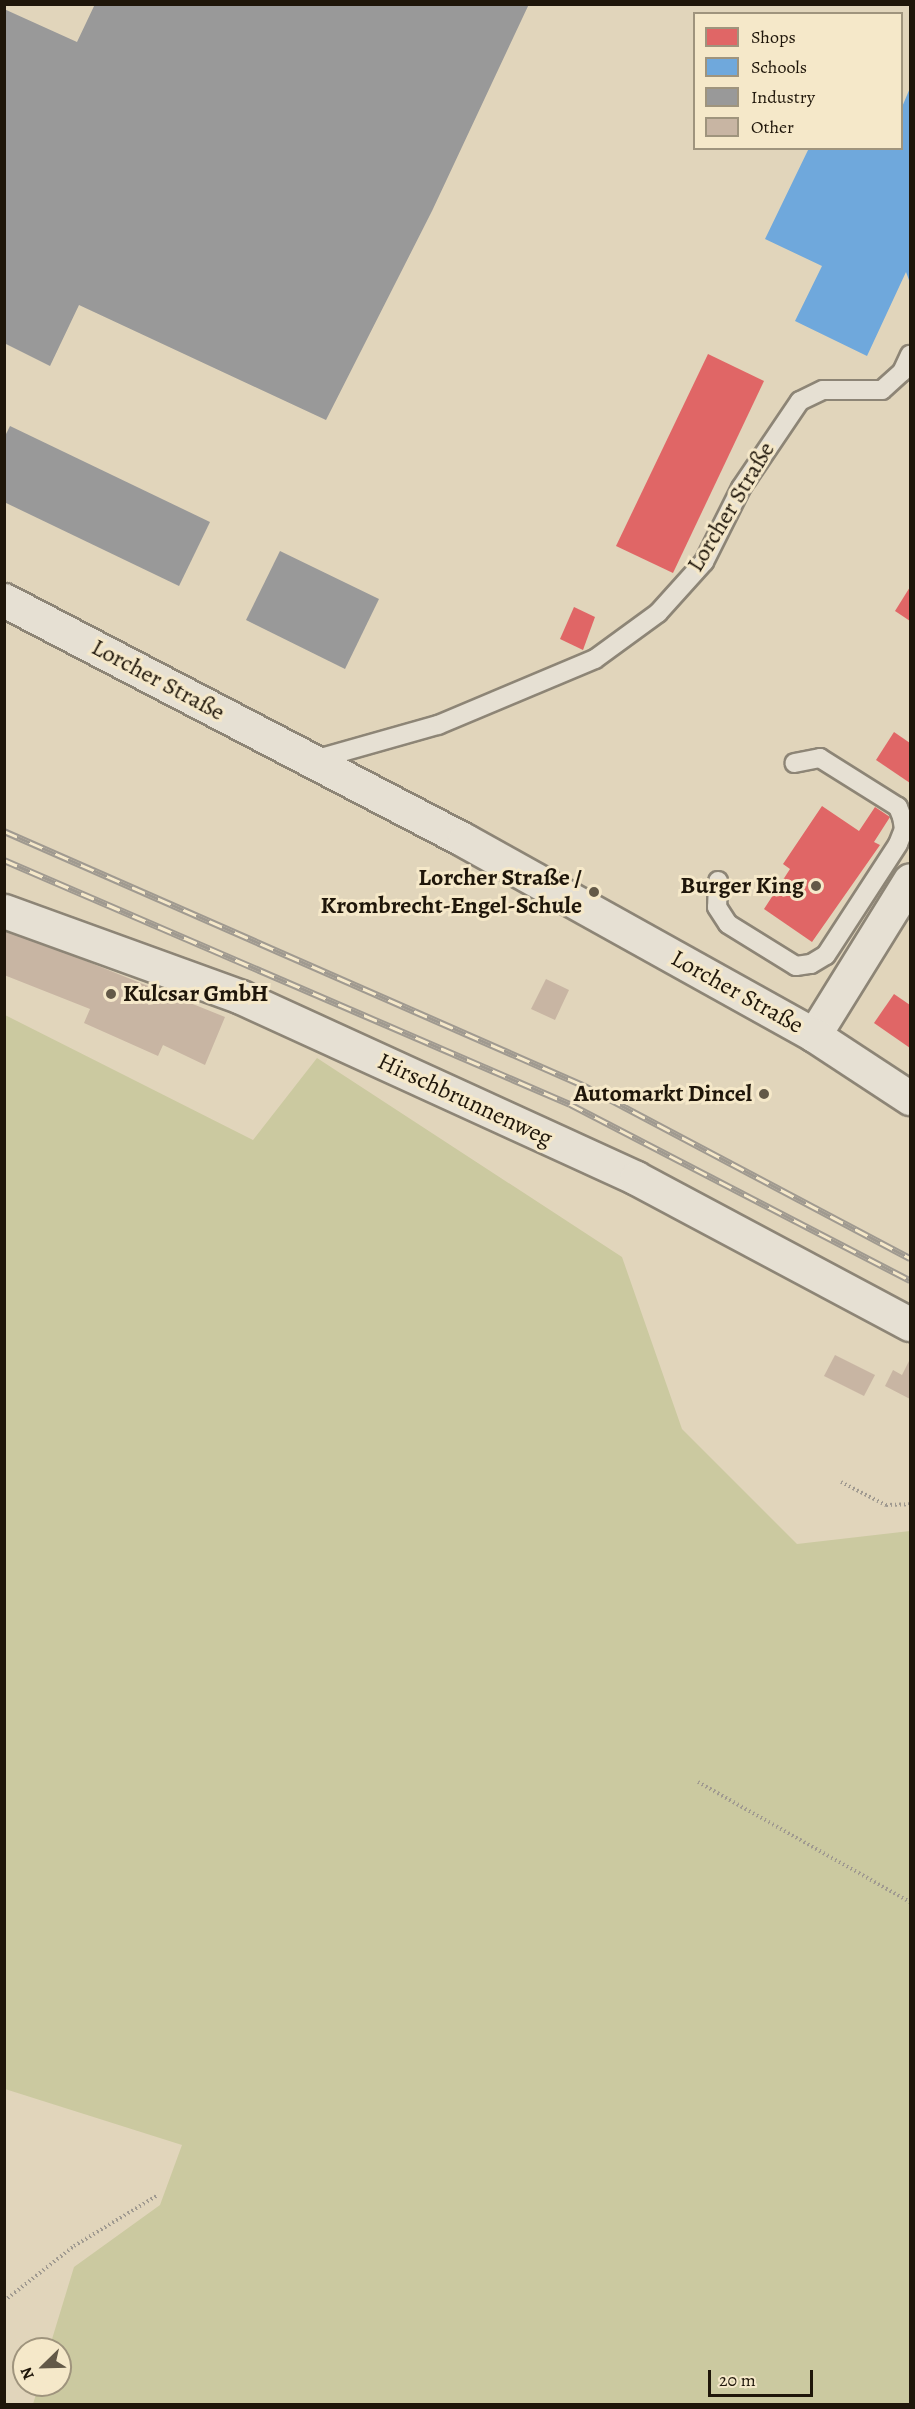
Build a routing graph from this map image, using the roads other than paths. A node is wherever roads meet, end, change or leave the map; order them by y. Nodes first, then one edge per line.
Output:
1 (910, 355) edge
2 (4, 600) edge
3 (312, 761) junction
4 (794, 763) dead end
5 (910, 880) edge
6 (718, 881) dead end
7 (4, 911) edge
8 (814, 1035) junction
9 (910, 1098) edge
10 (910, 1324) edge

1 - 3 lane, Lorcher Straße
2 - 3 street, Lorcher Straße
3 - 8 street, Lorcher Straße
4 - 6 lane
5 - 8 street, Lorcher Straße
7 - 10 street, Hirschbrunnenweg
8 - 9 street, Lorcher Straße

